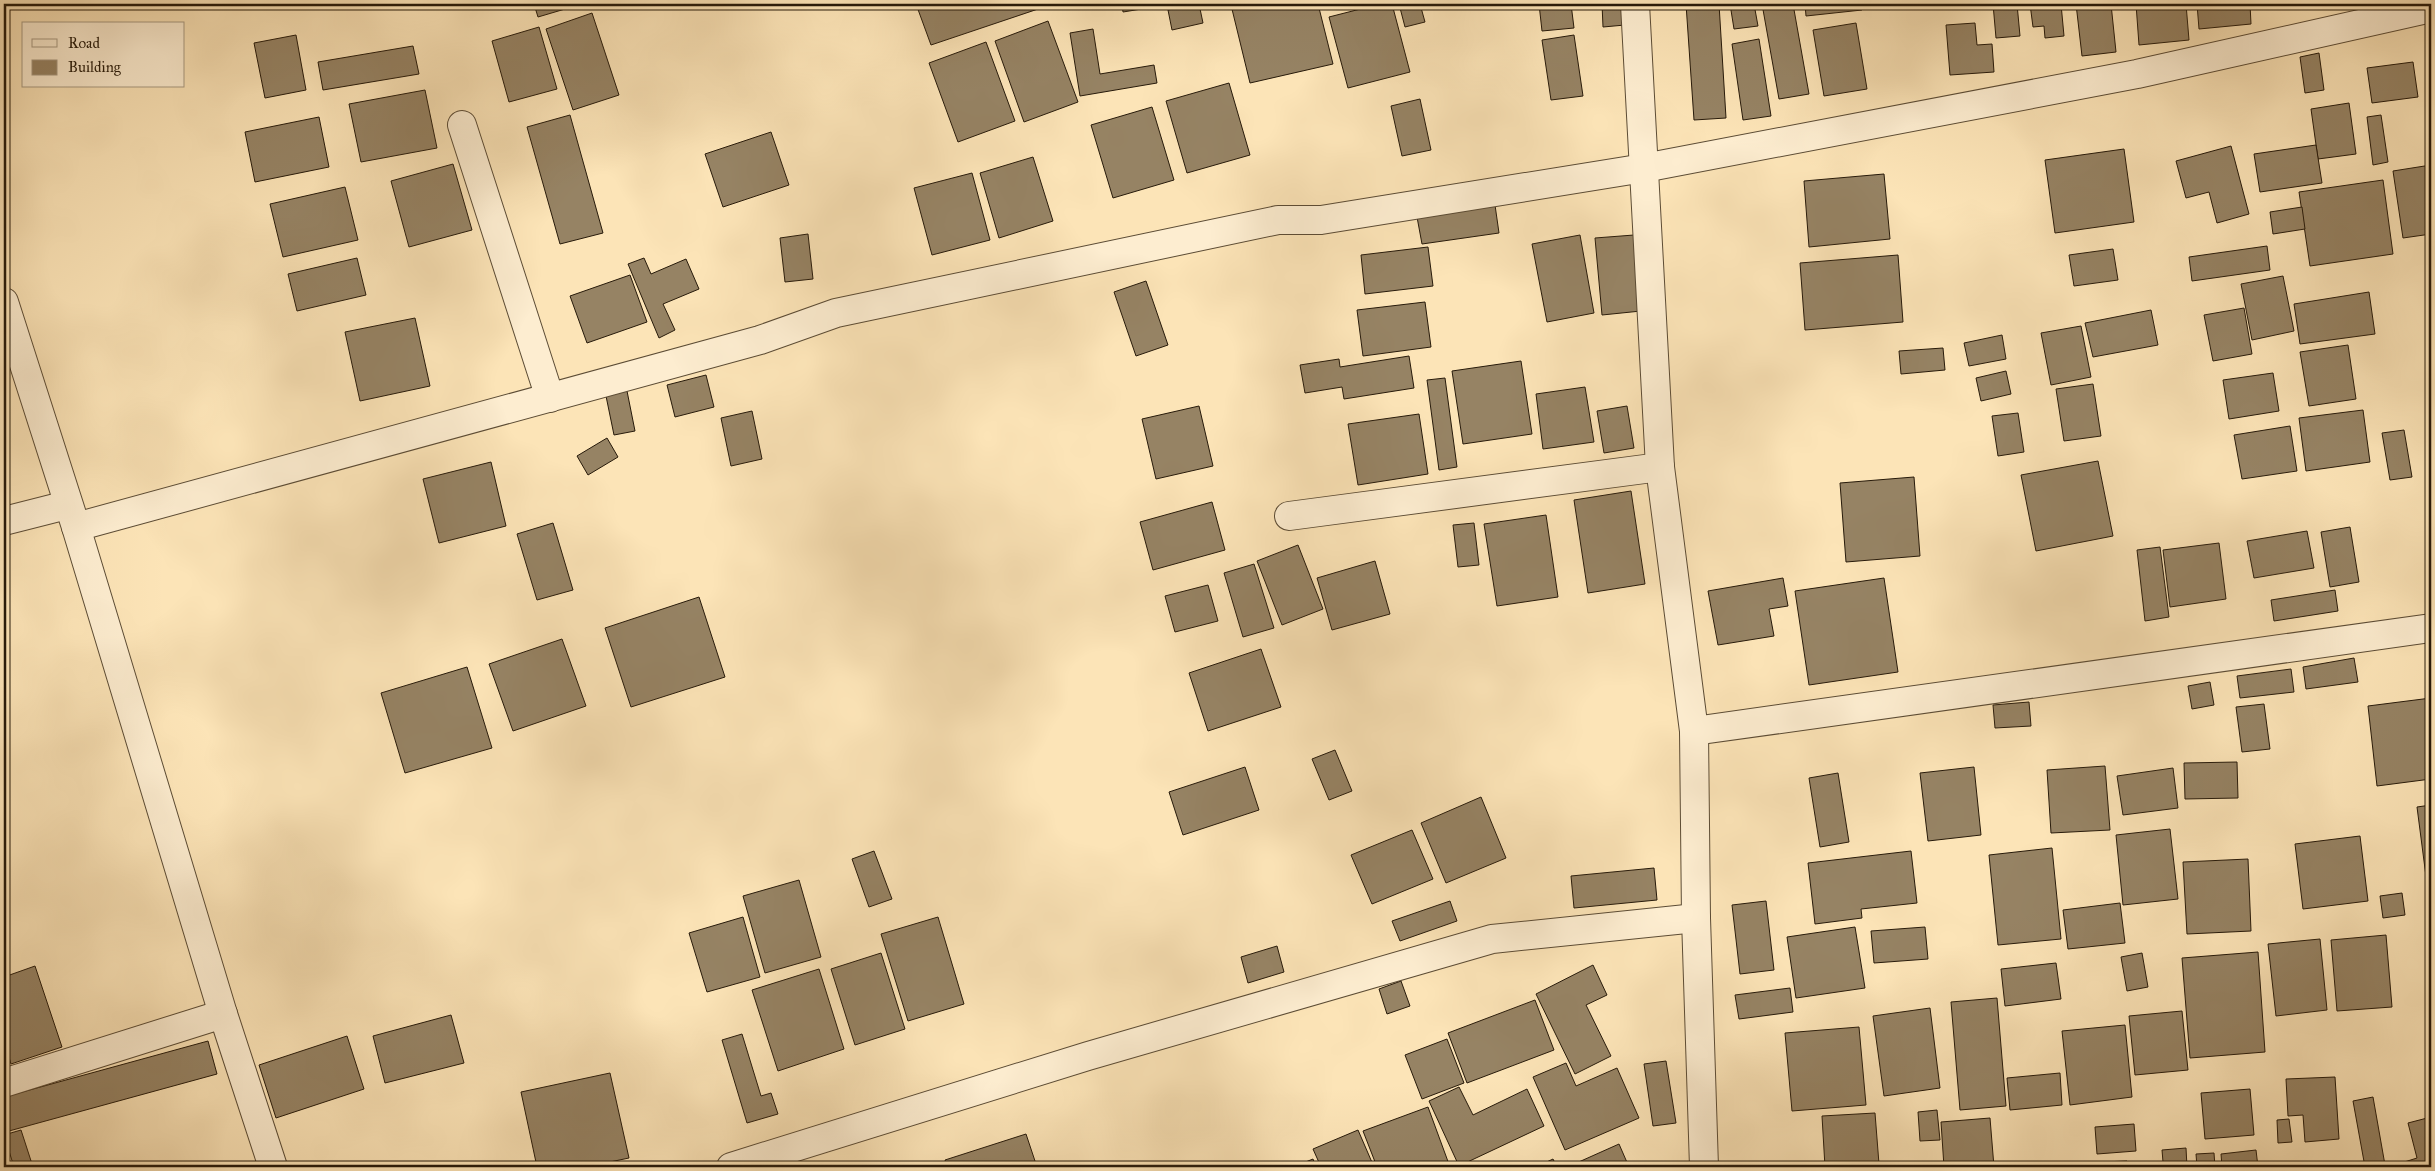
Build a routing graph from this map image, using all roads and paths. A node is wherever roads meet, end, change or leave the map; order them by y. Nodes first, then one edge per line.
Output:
1 (1635, 4) edge
2 (2431, 8) edge
3 (462, 125) dead end
4 (1644, 168) junction
5 (4, 302) edge
6 (550, 398) junction
7 (1660, 467) junction
8 (71, 516) junction
9 (1289, 516) dead end
10 (4, 521) edge
11 (2431, 628) edge
12 (1694, 731) junction
13 (1696, 918) junction
14 (223, 1014) junction
15 (4, 1082) edge
16 (273, 1167) edge
17 (731, 1167) edge
18 (1704, 1167) edge

1 - 4 street
2 - 4 street
3 - 6 street
4 - 6 street
4 - 7 street
5 - 8 street
6 - 8 street
7 - 9 street
7 - 12 street
8 - 10 street
8 - 14 street
11 - 12 street
12 - 13 street
13 - 17 street
13 - 18 street
14 - 15 street
14 - 16 street

